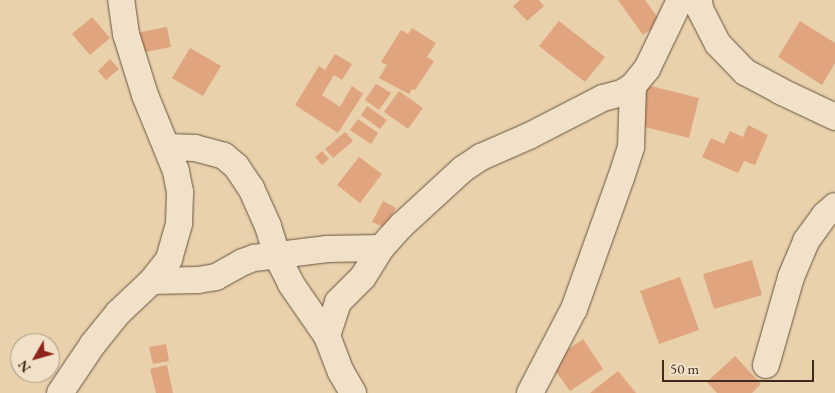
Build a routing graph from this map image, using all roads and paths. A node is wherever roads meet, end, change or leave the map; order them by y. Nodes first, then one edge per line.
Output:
1 (121, 0) edge
2 (680, 0) edge
3 (699, 0) edge
4 (633, 86) junction
5 (835, 117) edge
6 (168, 146) junction
7 (835, 206) edge
8 (381, 248) junction
9 (277, 256) junction
10 (152, 281) junction
11 (327, 336) junction
12 (766, 365) dead end
13 (60, 393) edge
14 (353, 393) edge
15 (530, 393) edge

1 - 6 street
2 - 4 street
3 - 5 street
4 - 8 street
4 - 15 street
6 - 9 street
6 - 10 street
7 - 12 street
8 - 9 street
8 - 11 street
9 - 10 street
9 - 11 street
10 - 13 street
11 - 14 street

